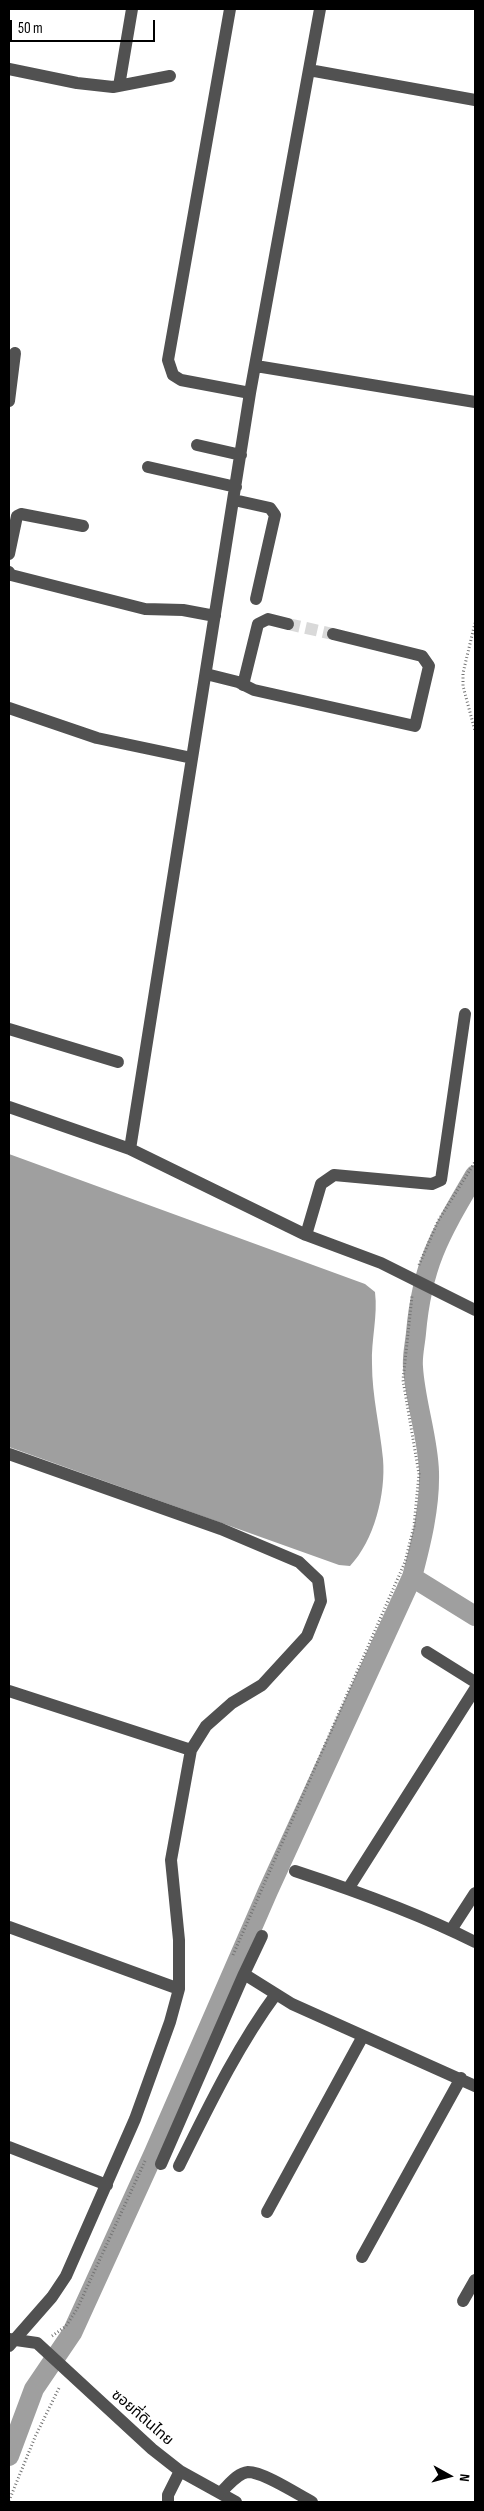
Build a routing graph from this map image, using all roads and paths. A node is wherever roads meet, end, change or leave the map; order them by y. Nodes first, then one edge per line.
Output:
1 (132, 9) edge
2 (230, 9) edge
3 (320, 9) edge
4 (9, 69) edge
5 (309, 70) junction
6 (170, 76) dead end
7 (119, 86) junction
8 (475, 100) edge
9 (15, 353) dead end
10 (256, 366) junction
11 (250, 394) junction
12 (9, 401) edge
13 (475, 402) edge
14 (198, 445) dead end
15 (241, 455) junction
16 (148, 466) dead end
17 (235, 493) junction
18 (83, 526) dead end
19 (9, 554) edge
20 (9, 572) edge
21 (256, 599) dead end
22 (215, 616) junction
23 (475, 623) edge
24 (288, 624) tunnel mouth
25 (333, 634) tunnel mouth
26 (206, 674) junction
27 (243, 685) junction
28 (9, 708) edge
29 (475, 730) edge
30 (192, 758) junction
31 (465, 1014) dead end
32 (9, 1029) edge
33 (118, 1062) dead end
34 (9, 1107) edge
35 (130, 1149) junction
36 (475, 1162) edge
37 (306, 1235) junction
38 (417, 1274) dead end
39 (413, 1291) dead end
40 (470, 1306) edge
41 (9, 1454) edge
42 (426, 1652) dead end
43 (475, 1682) edge
44 (475, 1689) edge
45 (9, 1691) edge
46 (191, 1750) junction
47 (295, 1871) dead end
48 (348, 1889) junction
49 (475, 1893) edge
50 (9, 1927) edge
51 (451, 1930) junction
52 (262, 1936) dead end
53 (475, 1942) edge
54 (231, 1961) dead end
55 (244, 1974) junction
56 (179, 1989) junction
57 (276, 1994) junction
58 (363, 2036) junction
59 (461, 2078) junction
60 (475, 2086) edge
61 (9, 2147) edge
62 (146, 2157) dead end
63 (161, 2164) dead end
64 (179, 2166) dead end
65 (107, 2185) junction
66 (267, 2212) dead end
67 (362, 2257) dead end
68 (475, 2280) edge
69 (463, 2301) dead end
70 (10, 2342) edge
71 (32, 2343) junction
72 (66, 2370) junction
73 (180, 2471) junction
74 (220, 2493) junction
75 (9, 2502) edge
76 (168, 2502) edge
77 (236, 2502) edge
78 (312, 2502) edge

1 - 7 street
2 - 11 street
3 - 5 street
4 - 7 street
5 - 8 street
5 - 10 street
6 - 7 street
9 - 12 street
10 - 11 street
10 - 13 street
11 - 15 street
14 - 15 street
15 - 17 street
16 - 17 street
17 - 21 street
17 - 22 street
18 - 19 street
20 - 22 street
22 - 26 street
23 - 29 path
24 - 27 street
25 - 27 street
26 - 27 street
26 - 30 street
28 - 30 street
30 - 35 street
31 - 37 street
32 - 33 street
34 - 35 street
35 - 37 street
36 - 38 path
37 - 40 street
39 - 54 path
41 - 46 street
42 - 43 street
44 - 48 street
45 - 46 street
46 - 56 street
47 - 48 street
48 - 51 street
49 - 51 street
50 - 56 street
51 - 53 street
52 - 55 street
55 - 57 street
55 - 63 street
56 - 65 street
57 - 58 street
57 - 64 street
58 - 59 street
58 - 66 street
59 - 60 street
59 - 67 street
61 - 65 street
62 - 71 path
65 - 70 street
68 - 69 street
70 - 71 street
71 - 72 street, ซอยที่ดินไทย
72 - 73 street, ซอยที่ดินไทย
72 - 75 path
73 - 74 street, ซอยที่ดินไทย
73 - 76 street
74 - 77 street, ซอยที่ดินไทย
74 - 78 street

